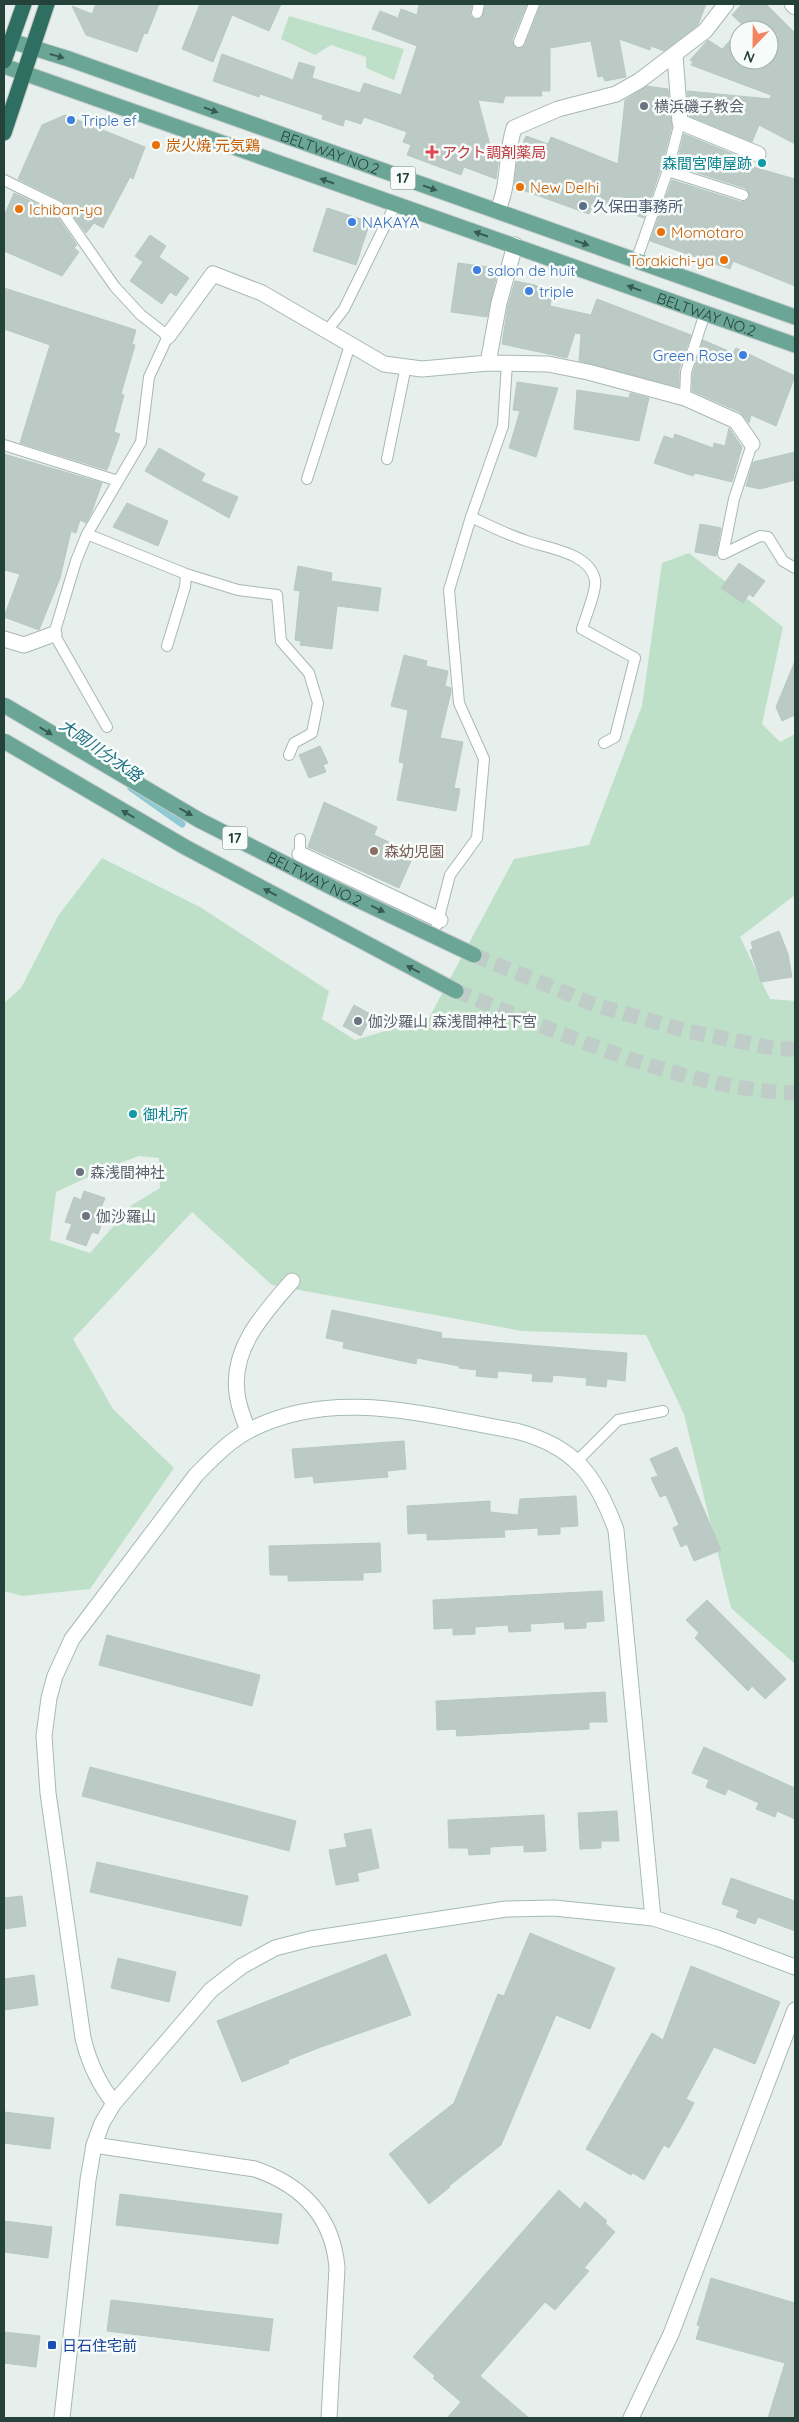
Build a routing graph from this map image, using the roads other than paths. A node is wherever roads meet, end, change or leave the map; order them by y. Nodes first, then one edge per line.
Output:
1 (24, 4) edge
2 (48, 4) edge
3 (534, 4) edge
4 (726, 4) edge
5 (792, 4) edge
6 (795, 6) edge
7 (7, 40) edge
8 (519, 42) dead end
9 (33, 48) junction
10 (676, 55) junction
11 (4, 61) edge
12 (4, 66) edge
13 (24, 73) junction
14 (680, 122) junction
15 (4, 132) edge
16 (758, 154) dead end
17 (668, 171) junction
18 (4, 180) edge
19 (743, 195) dead end
20 (395, 205) junction
21 (497, 212) junction
22 (515, 245) junction
23 (636, 261) junction
24 (705, 313) junction
25 (795, 317) edge
26 (326, 332) junction
27 (168, 336) junction
28 (350, 345) junction
29 (795, 345) edge
30 (488, 363) junction
31 (507, 363) junction
32 (406, 366) junction
33 (685, 398) junction
34 (752, 444) joint
35 (4, 445) edge
36 (387, 459) dead end
37 (307, 479) dead end
38 (118, 481) junction
39 (470, 517) junction
40 (87, 534) junction
41 (795, 568) edge
42 (186, 574) junction
43 (54, 634) junction
44 (4, 638) edge
45 (167, 646) dead end
46 (4, 706) edge
47 (107, 727) dead end
48 (4, 741) edge
49 (604, 743) dead end
50 (289, 755) dead end
51 (300, 847) dead end
52 (438, 923) joint
53 (474, 956) tunnel mouth
54 (456, 992) tunnel mouth
55 (292, 1281) dead end
56 (663, 1411) dead end
57 (248, 1431) junction
58 (577, 1461) junction
59 (653, 1918) junction
60 (795, 1967) edge
61 (795, 2010) edge
62 (114, 2103) junction
63 (94, 2145) junction
64 (62, 2418) edge
65 (329, 2418) edge
66 (631, 2418) edge

1 - 7 highway
2 - 9 highway
3 - 8 lane
4 - 10 street
5 - 6 street
7 - 9 main road, BELTWAY NO.2 / 17
7 - 11 highway
9 - 13 highway
9 -> 21 main road, BELTWAY NO.2 / 17
10 - 14 street
10 - 21 street
12 - 13 main road, 17
13 - 15 highway
20 -> 13 main road, BELTWAY NO.2 / 17
14 - 16 street
14 - 17 lane
17 - 19 lane
17 - 23 lane
18 - 27 lane
22 -> 20 main road, BELTWAY NO.2 / 17
20 - 26 lane
21 -> 23 main road, BELTWAY NO.2 / 17
24 -> 22 main road, BELTWAY NO.2 / 17
22 - 30 street
23 - 25 main road, BELTWAY NO.2 / 17
24 - 29 main road, BELTWAY NO.2 / 17
24 - 33 lane
26 - 27 street
26 - 28 street
27 - 38 lane
28 - 32 street
28 - 37 lane
30 - 31 street
30 - 32 street
31 - 33 street
31 - 39 lane
32 - 36 lane
33 - 34 street
34 - 41 lane
35 - 38 lane
38 - 40 lane
39 - 49 lane
39 - 52 lane
40 - 42 lane
40 - 43 lane
42 - 45 lane
42 - 50 lane
43 - 44 street
43 - 47 lane
46 -> 53 main road, BELTWAY NO.2 / 17, bridge
54 -> 48 main road, 17, bridge
51 - 52 street
55 - 57 street
56 - 58 lane
57 - 58 street
57 - 62 street
58 - 59 street
59 - 60 street
59 - 62 street
61 - 66 street
62 - 63 street
63 - 64 street
63 - 65 street

